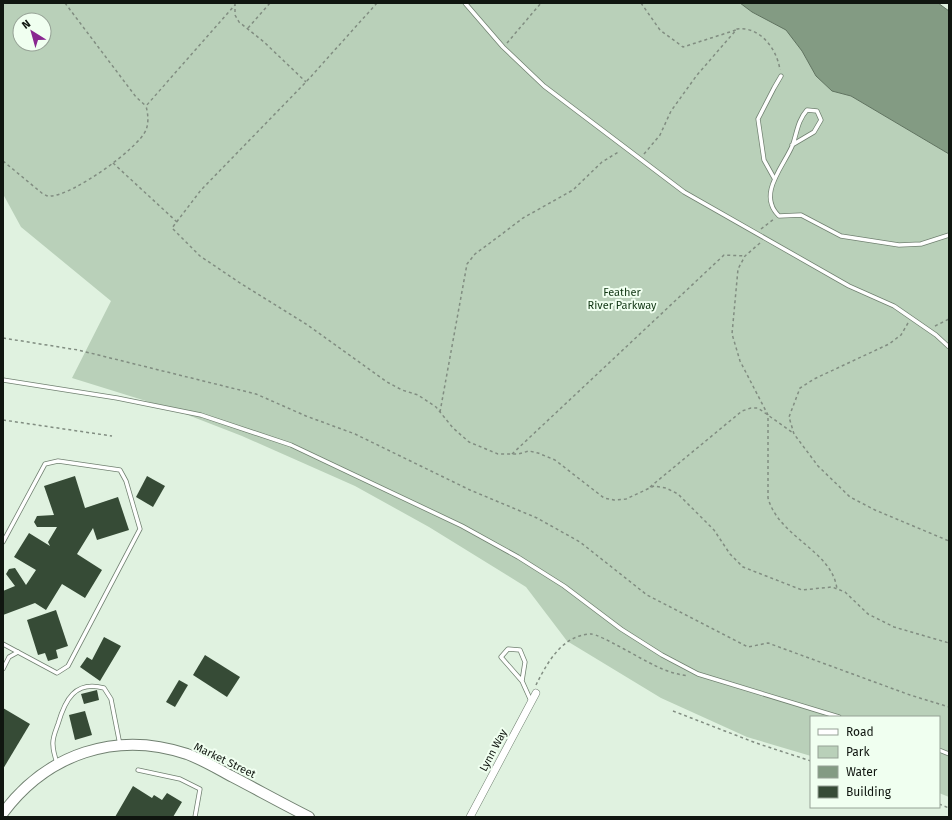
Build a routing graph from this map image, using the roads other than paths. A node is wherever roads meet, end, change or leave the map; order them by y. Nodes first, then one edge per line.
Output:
1 (465, 3) edge
2 (782, 76) road end
3 (792, 145) junction
4 (774, 178) junction
5 (949, 235) edge
6 (949, 347) edge
7 (3, 380) edge
8 (3, 542) edge
9 (3, 644) edge
10 (18, 652) junction
11 (3, 669) edge
12 (522, 681) junction
13 (536, 693) road end
14 (531, 701) junction
15 (836, 716) edge
16 (120, 745) junction
17 (57, 764) junction
18 (138, 770) dead end
19 (3, 813) edge
20 (195, 817) edge
21 (309, 817) edge
22 (470, 817) edge

1 - 6 lane
2 - 4 lane
3 - 3 lane
3 - 4 lane
4 - 5 lane
7 - 15 lane
8 - 10 lane
9 - 10 lane
10 - 11 lane
12 - 12 lane
12 - 14 lane
13 - 14 street, Lynn Way
14 - 22 street, Lynn Way
16 - 17 main road, Market Street
16 - 17 lane
16 - 21 main road, Market Street
17 - 19 main road, Market Street
18 - 20 lane

